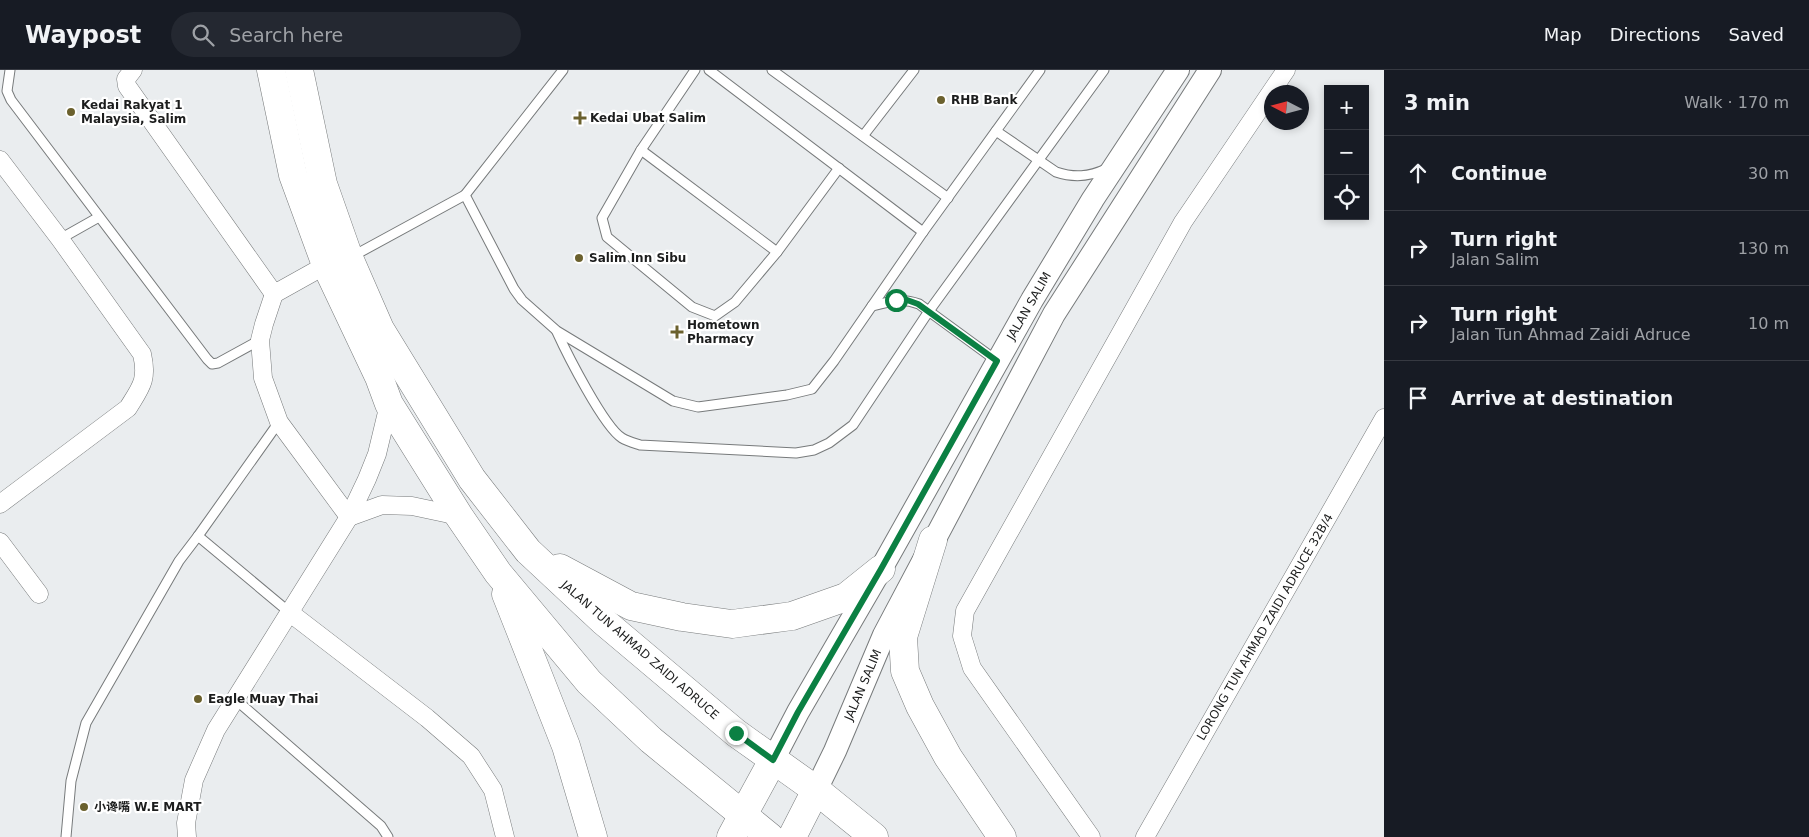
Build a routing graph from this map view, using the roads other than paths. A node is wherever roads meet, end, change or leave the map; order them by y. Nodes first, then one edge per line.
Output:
1 (10, 70) edge
2 (133, 70) edge
3 (271, 70) edge
4 (298, 70) edge
5 (563, 70) edge
6 (695, 70) edge
7 (709, 70) edge
8 (772, 70) edge
9 (914, 70) edge
10 (1040, 70) edge
11 (1104, 70) edge
12 (1178, 70) edge
13 (1210, 70) edge
14 (1286, 70) edge
15 (996, 131) junction
16 (863, 136) junction
17 (641, 150) junction
18 (0, 160) edge
19 (1038, 160) junction
20 (1115, 165) junction
21 (839, 168) junction
22 (465, 195) junction
23 (948, 198) junction
24 (98, 217) junction
25 (923, 232) junction
26 (60, 239) junction
27 (777, 252) junction
28 (337, 262) junction
29 (274, 294) junction
30 (872, 306) junction
31 (929, 312) junction
32 (557, 331) junction
33 (260, 340) junction
34 (997, 361) junction
35 (388, 404) junction
36 (1384, 418) edge
37 (279, 422) junction
38 (0, 504) edge
39 (460, 516) junction
40 (349, 517) junction
41 (198, 536) junction
42 (933, 540) junction
43 (0, 542) edge
44 (528, 551) junction
45 (881, 569) junction
46 (498, 572) junction
47 (39, 594) dead end
48 (289, 612) junction
49 (235, 698) junction
50 (773, 760) junction
51 (816, 790) junction
52 (737, 827) edge
53 (66, 837) edge
54 (186, 837) edge
55 (388, 837) edge
56 (505, 837) edge
57 (594, 837) edge
58 (770, 837) edge
59 (792, 837) edge
60 (874, 837) edge
61 (1002, 837) edge
62 (1091, 837) edge
63 (1145, 837) edge

1 - 24 lane
2 - 29 street
3 - 28 main road, JALAN TUN AHMAD ZAIDI ADRUCE
4 - 28 main road, JALAN TUN AHMAD ZAIDI ADRUCE
5 - 22 lane
6 - 17 lane
7 - 21 lane
8 - 16 lane
9 - 16 lane
10 - 15 lane
11 - 19 lane
12 - 20 street, JALAN SALIM
13 - 42 street, JALAN SALIM
14 - 62 street
15 - 19 lane
15 - 23 lane
16 - 23 lane
17 - 27 lane
17 - 27 lane
18 - 26 street
19 - 20 lane
19 - 31 lane
20 - 34 street, JALAN SALIM
21 - 25 lane
21 - 27 lane
22 - 28 lane
22 - 32 lane
23 - 25 lane
24 - 26 lane
24 - 33 lane
25 - 30 lane
26 - 38 street
28 - 29 street
28 - 35 main road, JALAN TUN AHMAD ZAIDI ADRUCE
28 - 44 main road, JALAN TUN AHMAD ZAIDI ADRUCE
29 - 33 street
30 - 31 lane
30 - 32 lane
31 - 32 lane
31 - 34 lane
33 - 37 street
34 - 45 street, JALAN SALIM
35 - 39 main road, JALAN TUN AHMAD ZAIDI ADRUCE
35 - 40 street
36 - 63 street, LORONG TUN AHMAD ZAIDI ADRUCE 32B/4
37 - 40 street
37 - 41 lane
39 - 40 street
39 - 46 main road, JALAN TUN AHMAD ZAIDI ADRUCE
40 - 48 street
41 - 48 lane
41 - 53 lane
42 - 51 street, JALAN SALIM
42 - 61 main road
43 - 47 street
44 - 45 main road
44 - 50 main road, JALAN TUN AHMAD ZAIDI ADRUCE
45 - 50 street, JALAN SALIM
46 - 52 main road, JALAN TUN AHMAD ZAIDI ADRUCE
46 - 57 main road
48 - 49 street
48 - 56 street
49 - 54 street
49 - 55 lane
50 - 51 main road, JALAN TUN AHMAD ZAIDI ADRUCE
50 - 52 main road, JALAN SALIM
51 - 59 main road, JALAN SALIM
51 - 60 main road, JALAN TUN AHMAD ZAIDI ADRUCE
52 - 58 main road, JALAN TUN AHMAD ZAIDI ADRUCE

